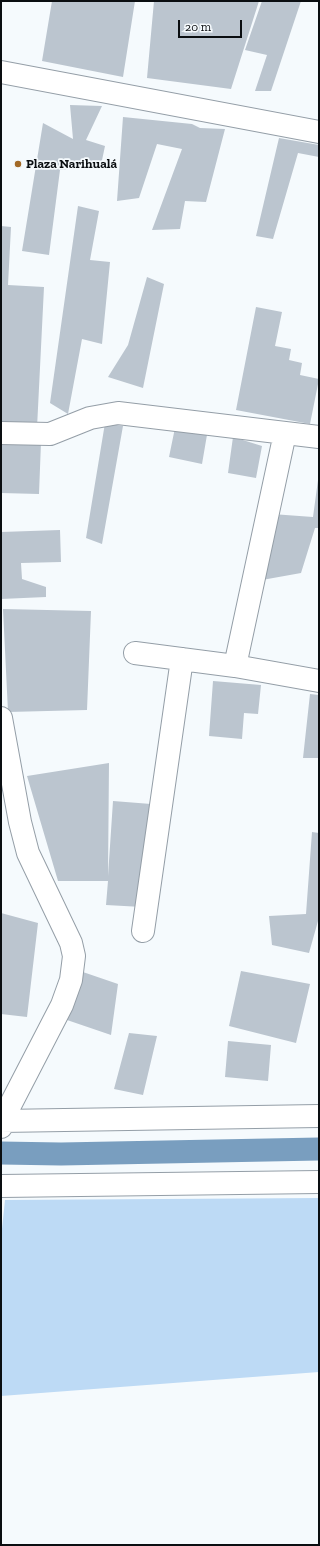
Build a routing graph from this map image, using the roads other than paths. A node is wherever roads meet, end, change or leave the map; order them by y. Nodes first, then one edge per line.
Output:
1 (1, 72) edge
2 (319, 132) edge
3 (1, 433) edge
4 (285, 434) junction
5 (319, 437) edge
6 (135, 653) dead end
7 (182, 659) junction
8 (235, 666) junction
9 (319, 681) edge
10 (1, 718) edge
11 (142, 931) dead end
12 (319, 1116) edge
13 (1, 1123) edge
14 (319, 1182) edge
15 (1, 1186) edge

1 - 2 street
3 - 4 street
4 - 5 street
4 - 8 street
6 - 7 street
7 - 8 street
7 - 11 street
8 - 9 street
10 - 13 street
12 - 13 street
14 - 15 street

